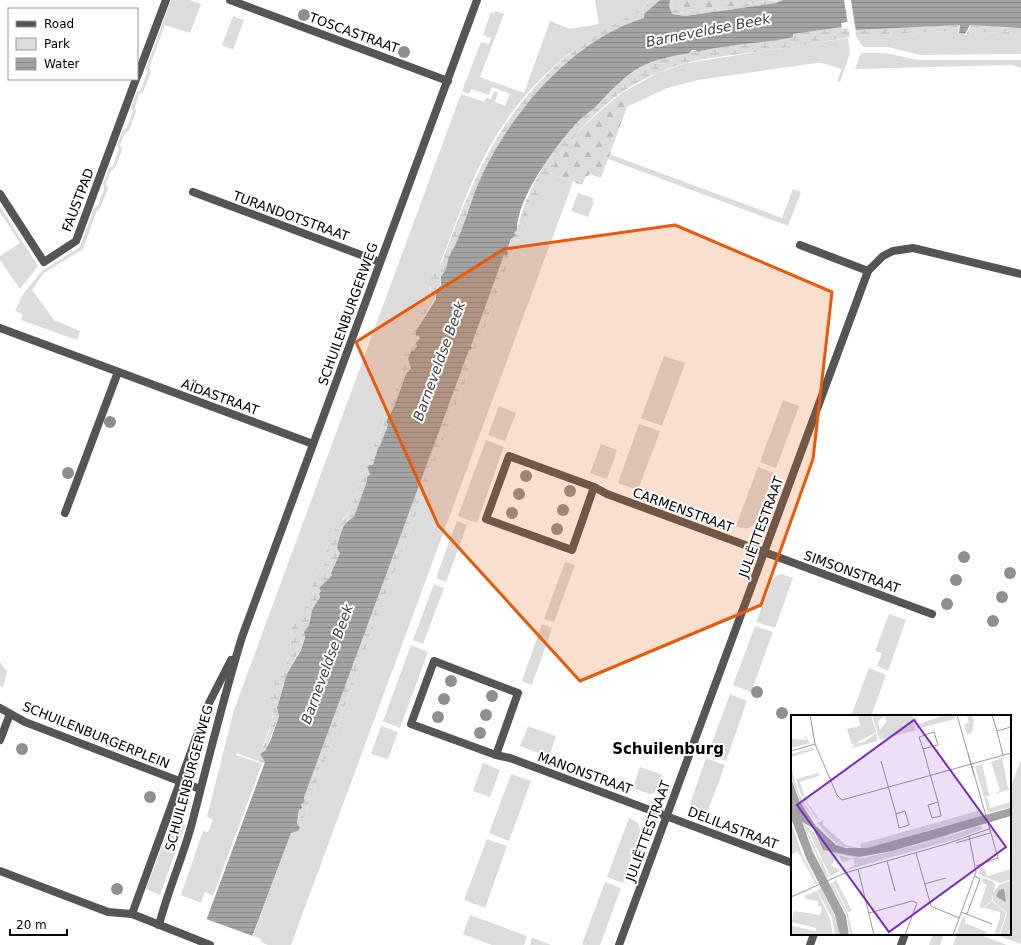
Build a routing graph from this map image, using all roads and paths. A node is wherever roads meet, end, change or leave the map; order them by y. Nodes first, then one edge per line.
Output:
1 (166, 0) edge
2 (230, 0) edge
3 (477, 0) edge
4 (138, 75) edge
5 (136, 80) edge
6 (448, 80) junction
7 (193, 192) dead end
8 (0, 194) edge
9 (800, 245) dead end
10 (380, 262) junction
11 (868, 271) junction
12 (1021, 274) edge
13 (0, 328) edge
14 (118, 372) junction
15 (313, 444) junction
16 (594, 488) junction
17 (65, 512) dead end
18 (764, 552) junction
19 (932, 614) dead end
20 (242, 637) junction
21 (0, 708) edge
22 (10, 714) junction
23 (0, 740) edge
24 (496, 755) junction
25 (180, 782) junction
26 (200, 789) junction
27 (666, 816) junction
28 (791, 863) edge
29 (0, 871) edge
30 (132, 914) junction
31 (159, 924) junction
32 (814, 935) edge
33 (905, 935) edge
34 (210, 945) edge
35 (619, 945) edge
36 (810, 945) edge
37 (901, 945) edge

1 - 4 street, FAUSTPAD
2 - 6 street, TOSCASTRAAT
3 - 6 street, SCHUILENBURGERWEG
5 - 8 street, FAUSTPAD
6 - 10 street, SCHUILENBURGERWEG
7 - 10 street, TURANDOTSTRAAT
9 - 11 street
10 - 15 street, SCHUILENBURGERWEG
11 - 12 street, JULIËTTESTRAAT
11 - 18 street, JULIËTTESTRAAT
13 - 14 street, AÏDASTRAAT
14 - 15 street, AÏDASTRAAT
14 - 17 street
15 - 20 street, SCHUILENBURGERWEG
16 - 16 street, CARMENSTRAAT
16 - 18 street, CARMENSTRAAT
18 - 19 street, SIMSONSTRAAT
18 - 27 street, JULIËTTESTRAAT
20 - 25 street, SCHUILENBURGERWEG
20 - 26 street, SCHUILENBURGERWEG
21 - 22 street
22 - 23 street, SCHUILENBURGERPLEIN
22 - 25 street, SCHUILENBURGERPLEIN
24 - 24 street, MANONSTRAAT
24 - 27 street, MANONSTRAAT
25 - 26 street, SCHUILENBURGERPLEIN
25 - 30 street, SCHUILENBURGERWEG
26 - 31 street, SCHUILENBURGERWEG
27 - 28 street, DELILASTRAAT
27 - 35 street, JULIËTTESTRAAT
29 - 30 street
30 - 31 street
31 - 34 street
32 - 36 street
33 - 37 street

